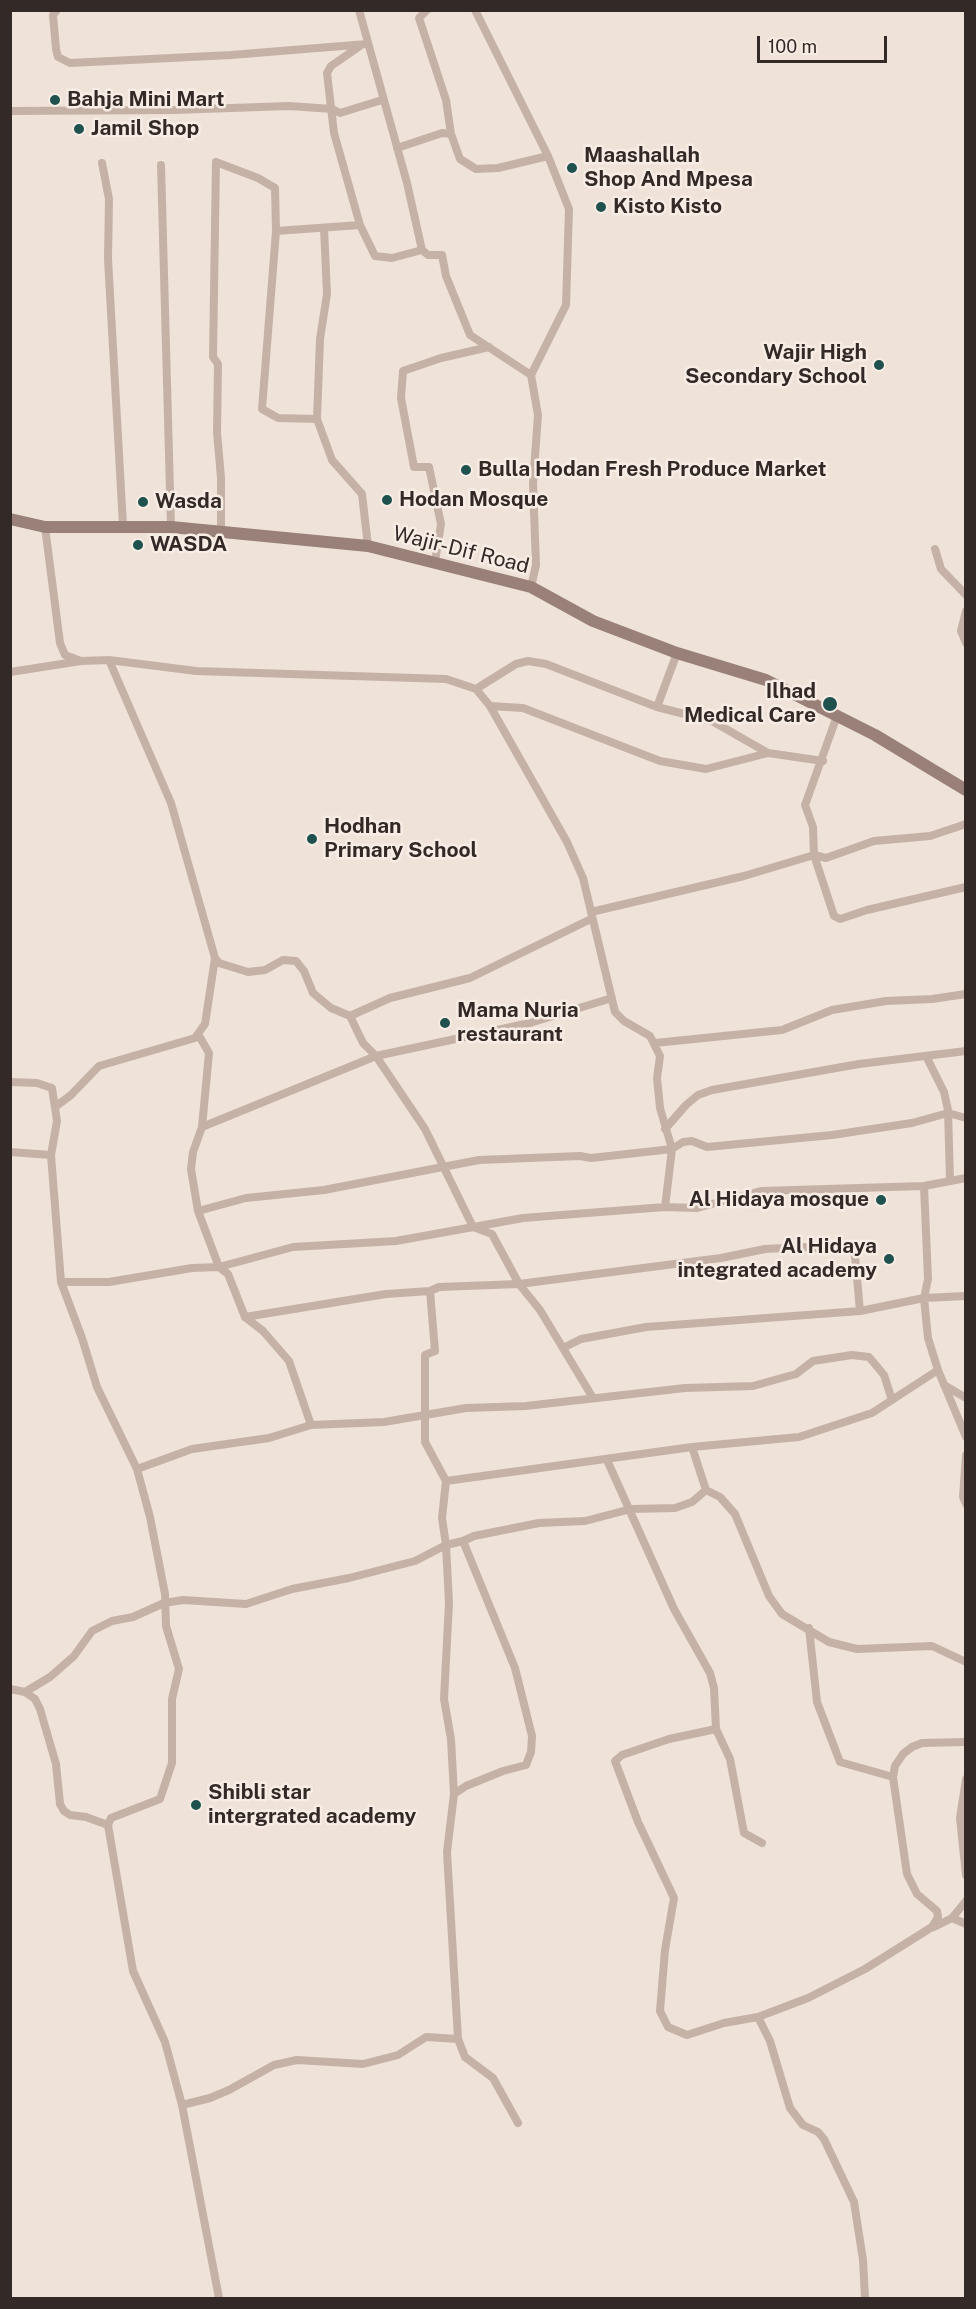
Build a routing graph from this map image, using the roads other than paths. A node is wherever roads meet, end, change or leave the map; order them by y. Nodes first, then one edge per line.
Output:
1 (57, 10) edge
2 (359, 10) edge
3 (427, 10) edge
4 (475, 10) edge
5 (367, 44) junction
6 (382, 100) junction
7 (332, 109) junction
8 (10, 111) edge
9 (451, 134) junction
10 (397, 148) junction
11 (548, 156) junction
12 (102, 163) dead end
13 (161, 165) dead end
14 (360, 225) junction
15 (324, 228) junction
16 (276, 231) junction
17 (422, 250) junction
18 (489, 347) junction
19 (531, 375) junction
20 (317, 419) junction
21 (10, 519) edge
22 (123, 525) junction
23 (45, 526) junction
24 (171, 527) junction
25 (221, 533) junction
26 (368, 546) junction
27 (934, 549) dead end
28 (435, 562) junction
29 (531, 587) junction
30 (966, 595) edge
31 (966, 611) edge
32 (966, 643) edge
33 (677, 653) junction
34 (109, 660) junction
35 (81, 661) junction
36 (10, 672) edge
37 (477, 688) junction
38 (490, 706) junction
39 (657, 707) junction
40 (837, 716) junction
41 (768, 753) junction
42 (823, 761) junction
43 (966, 790) edge
44 (966, 824) edge
45 (814, 855) junction
46 (966, 887) edge
47 (591, 915) junction
48 (215, 958) junction
49 (966, 994) edge
50 (612, 998) junction
51 (350, 1016) junction
52 (198, 1034) junction
53 (655, 1043) junction
54 (966, 1051) edge
55 (376, 1056) junction
56 (926, 1056) junction
57 (10, 1082) edge
58 (55, 1107) junction
59 (948, 1113) junction
60 (966, 1118) edge
61 (202, 1127) junction
62 (665, 1129) junction
63 (672, 1149) junction
64 (10, 1152) edge
65 (51, 1155) junction
66 (442, 1167) junction
67 (966, 1178) edge
68 (950, 1180) junction
69 (924, 1186) junction
70 (665, 1207) junction
71 (198, 1211) junction
72 (473, 1227) junction
73 (219, 1267) junction
74 (61, 1282) junction
75 (519, 1284) junction
76 (430, 1291) junction
77 (966, 1296) edge
78 (924, 1298) junction
79 (861, 1311) junction
80 (245, 1317) junction
81 (563, 1348) junction
82 (938, 1370) junction
83 (944, 1384) junction
84 (593, 1398) junction
85 (966, 1398) edge
86 (892, 1400) junction
87 (426, 1416) junction
88 (311, 1425) junction
89 (966, 1437) edge
90 (692, 1447) junction
91 (966, 1455) edge
92 (607, 1460) junction
93 (137, 1469) junction
94 (446, 1481) junction
95 (706, 1490) junction
96 (966, 1504) edge
97 (630, 1509) junction
98 (463, 1540) junction
99 (446, 1545) junction
100 (164, 1603) junction
101 (809, 1628) junction
102 (966, 1662) edge
103 (10, 1689) edge
104 (24, 1692) junction
105 (716, 1729) junction
106 (966, 1742) edge
107 (893, 1777) junction
108 (966, 1779) edge
109 (454, 1794) junction
110 (108, 1825) junction
111 (762, 1843) dead end
112 (966, 1875) edge
113 (966, 1901) edge
114 (952, 1918) junction
115 (966, 1924) edge
116 (899, 1946) junction
117 (758, 2017) junction
118 (458, 2039) junction
119 (182, 2104) junction
120 (518, 2123) dead end
121 (219, 2298) edge
122 (865, 2298) edge

1 - 5 street
2 - 5 street
3 - 9 street
4 - 11 street
5 - 6 street
5 - 7 street
6 - 7 street
6 - 10 street
7 - 8 street
7 - 14 street
9 - 10 street
9 - 11 street
10 - 17 street
11 - 19 street
12 - 22 street
13 - 24 street
14 - 15 street
14 - 17 street
15 - 16 street
15 - 20 street
16 - 20 street
16 - 25 street
17 - 18 street
18 - 19 street
18 - 28 street
19 - 29 street
20 - 26 street
21 - 23 main road, Wajir-Dif Road
22 - 23 main road, Wajir-Dif Road
22 - 24 main road, Wajir-Dif Road
23 - 35 street
24 - 25 main road, Wajir-Dif Road
25 - 26 main road, Wajir-Dif Road
26 - 28 main road, Wajir-Dif Road
27 - 30 street
28 - 29 main road, Wajir-Dif Road
29 - 33 main road, Wajir-Dif Road
31 - 32 street
33 - 39 street
33 - 40 main road, Wajir-Dif Road
34 - 35 street
34 - 37 street
34 - 48 street
35 - 36 street
37 - 38 street
37 - 39 street
38 - 41 street
38 - 47 street
39 - 41 street
40 - 42 street
40 - 43 main road, Wajir-Dif Road
41 - 42 street
42 - 45 street
44 - 45 street
45 - 46 street
45 - 47 street
47 - 50 street
47 - 51 street
48 - 51 street
48 - 52 street
49 - 53 street
50 - 53 street
50 - 55 street
51 - 55 street
52 - 58 street
52 - 61 street
53 - 62 street
54 - 56 street
55 - 61 street
55 - 66 street
56 - 59 street
56 - 62 street
57 - 58 street
58 - 65 street
59 - 60 street
59 - 63 street
59 - 68 street
61 - 71 street
62 - 63 street
63 - 66 street
63 - 70 street
64 - 65 street
65 - 74 street
66 - 71 street
66 - 72 street
67 - 68 street
68 - 69 street
69 - 70 street
69 - 78 street
70 - 72 street
71 - 73 street
72 - 73 street
72 - 75 street
73 - 74 street
73 - 80 street
74 - 93 street
75 - 76 street
75 - 79 street
75 - 81 street
76 - 80 street
76 - 87 street
77 - 78 street
78 - 79 street
78 - 82 street
79 - 81 street
80 - 88 street
81 - 84 street
82 - 83 street
82 - 86 street
83 - 85 street
83 - 89 street
84 - 86 street
84 - 87 street
86 - 90 street
87 - 88 street
87 - 94 street
88 - 93 street
90 - 92 street
90 - 95 street
91 - 96 street
92 - 94 street
92 - 97 street
93 - 100 street
94 - 99 street
95 - 97 street
95 - 101 street
97 - 98 street
97 - 105 street
98 - 99 street
98 - 109 street
99 - 100 street
99 - 109 street
100 - 104 street
100 - 110 street
101 - 102 street
101 - 107 street
103 - 104 street
104 - 110 street
105 - 111 street
105 - 117 street
106 - 107 street
107 - 116 street
108 - 112 street
109 - 118 street
110 - 119 street
113 - 114 street
114 - 115 street
114 - 116 street
116 - 117 street
117 - 122 street
118 - 119 street
118 - 120 street
119 - 121 street

